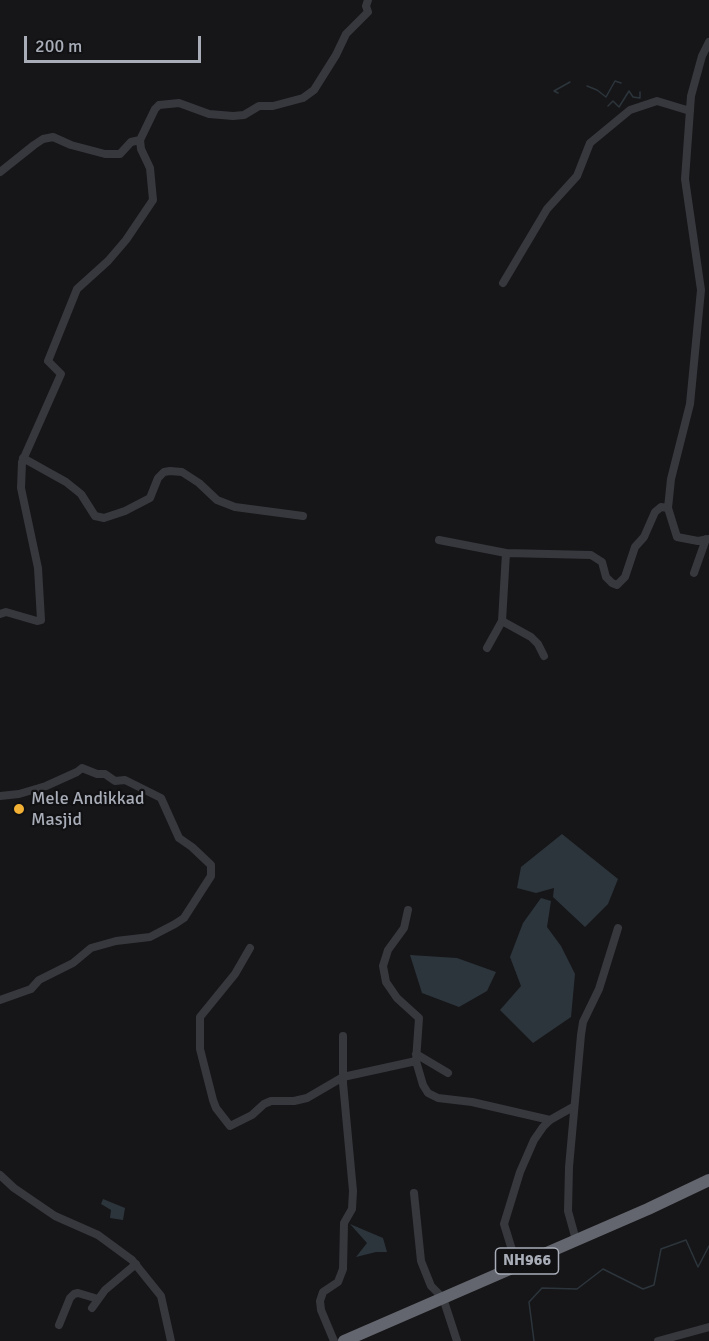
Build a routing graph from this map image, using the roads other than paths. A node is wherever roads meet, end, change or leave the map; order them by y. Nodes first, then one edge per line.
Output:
1 (368, 0) edge
2 (709, 42) edge
3 (690, 111) junction
4 (140, 140) junction
5 (0, 172) edge
6 (698, 267) junction
7 (709, 267) edge
8 (503, 284) dead end
9 (23, 458) junction
10 (668, 508) junction
11 (303, 516) dead end
12 (708, 539) edge
13 (439, 540) dead end
14 (506, 553) junction
15 (694, 573) dead end
16 (0, 614) edge
17 (502, 621) junction
18 (487, 648) dead end
19 (543, 656) dead end
20 (0, 796) edge
21 (408, 910) dead end
22 (618, 928) dead end
23 (250, 948) dead end
24 (0, 1000) edge
25 (343, 1036) dead end
26 (416, 1058) junction
27 (448, 1073) dead end
28 (343, 1077) junction
29 (573, 1107) junction
30 (549, 1120) junction
31 (0, 1175) edge
32 (709, 1180) edge
33 (414, 1193) dead end
34 (576, 1240) junction
35 (136, 1264) junction
36 (517, 1266) junction
37 (443, 1298) junction
38 (98, 1299) junction
39 (92, 1308) dead end
40 (59, 1325) dead end
41 (709, 1327) edge
42 (171, 1341) edge
43 (334, 1341) edge
44 (345, 1341) edge
45 (457, 1341) edge
46 (658, 1341) edge

1 - 4 street
2 - 3 street
3 - 6 street
3 - 8 street
4 - 5 street
4 - 9 street
6 - 7 street
6 - 10 street
9 - 11 street
9 - 16 street
10 - 12 street
10 - 14 street
12 - 15 street
13 - 14 street
14 - 17 street
17 - 18 street
17 - 19 street
20 - 24 street
21 - 26 street
22 - 29 street
23 - 28 street
25 - 28 street
26 - 27 street
26 - 28 street
26 - 30 street
28 - 43 street
29 - 30 street
29 - 34 street
30 - 36 street
31 - 35 street
32 - 34 highway, NH966
33 - 37 street
34 - 36 highway, NH966
35 - 38 street
35 - 42 street
36 - 37 highway, NH966
37 - 44 highway, NH966
37 - 45 street
38 - 39 street
38 - 40 street
41 - 46 street

